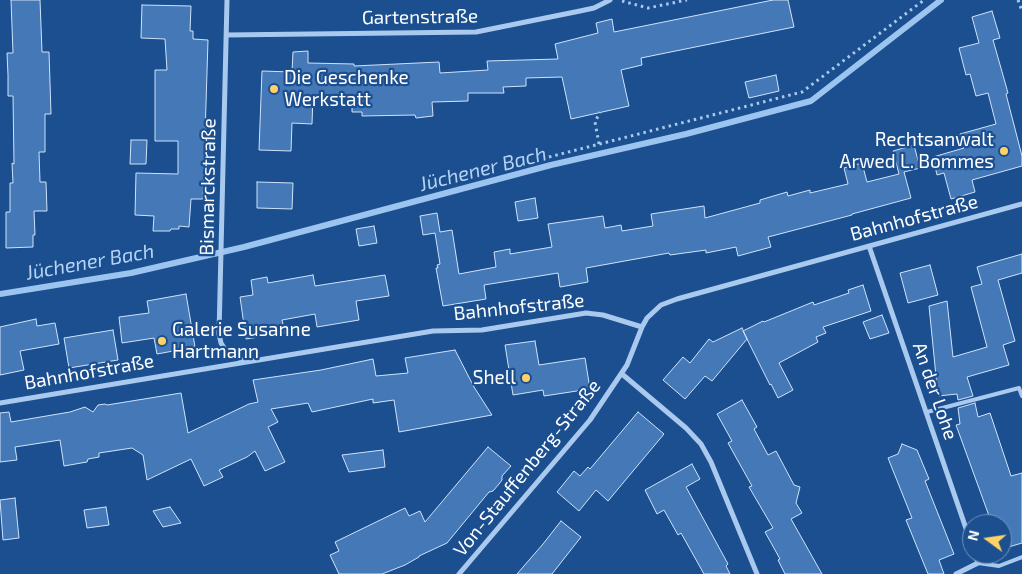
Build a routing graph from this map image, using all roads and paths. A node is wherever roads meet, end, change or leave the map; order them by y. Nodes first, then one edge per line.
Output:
1 (227, 0) edge
2 (610, 0) edge
3 (619, 0) edge
4 (687, 0) edge
5 (924, 0) edge
6 (1018, 0) edge
7 (1022, 10) edge
8 (226, 35) junction
9 (600, 112) dead end
10 (599, 144) junction
11 (549, 157) dead end
12 (1022, 204) edge
13 (869, 246) junction
14 (642, 327) junction
15 (246, 361) junction
16 (622, 374) junction
17 (1022, 396) edge
18 (0, 403) edge
19 (927, 412) junction
20 (962, 516) edge
21 (976, 564) edge
22 (985, 564) edge
23 (1004, 564) edge
24 (459, 574) edge
25 (757, 574) edge
26 (956, 574) edge

1 - 8 street, Bismarckstraße
2 - 8 street, Gartenstraße
3 - 4 path
5 - 10 path
6 - 7 path
8 - 15 street, Bismarckstraße
9 - 10 path
10 - 11 path
12 - 13 street, Bahnhofstraße
13 - 14 street, Bahnhofstraße
13 - 19 street, An der Lohe
14 - 15 street, Bahnhofstraße
14 - 16 street, Von-Stauffenberg-Straße
15 - 18 street, Bahnhofstraße
16 - 24 street, Von-Stauffenberg-Straße
16 - 25 street
17 - 19 lane
19 - 20 street, An der Lohe
21 - 26 street
22 - 23 lane

